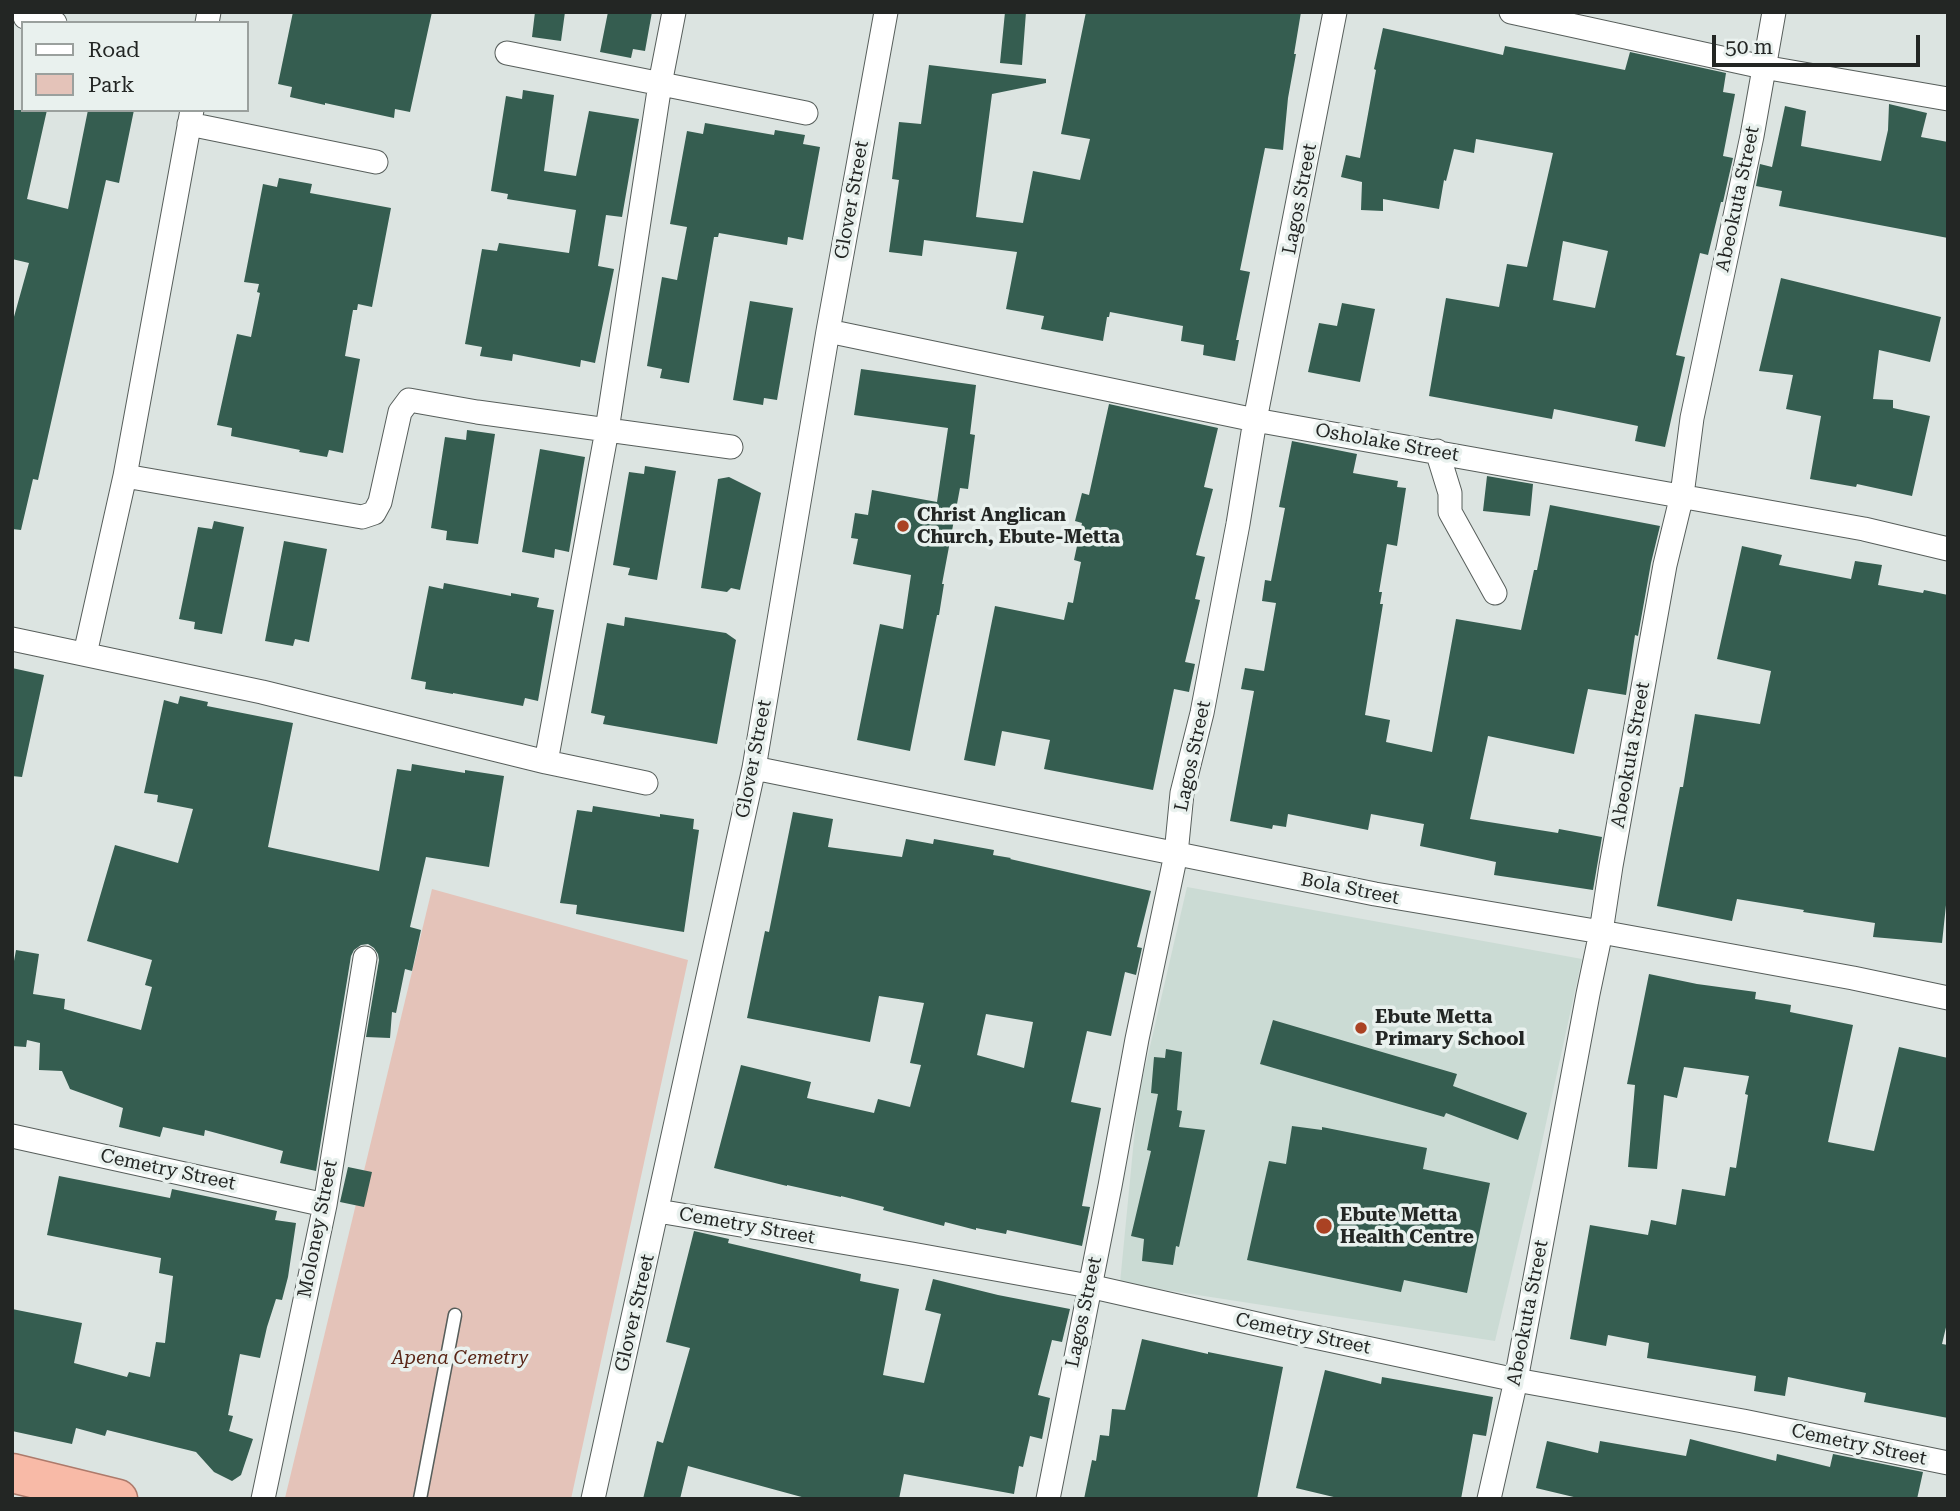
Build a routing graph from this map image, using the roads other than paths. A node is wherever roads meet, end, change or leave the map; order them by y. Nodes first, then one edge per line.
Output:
1 (674, 12) edge
2 (886, 12) edge
3 (1335, 12) edge
4 (1511, 12) edge
5 (1774, 12) edge
6 (25, 17) dead end
7 (45, 21) edge
8 (507, 53) dead end
9 (1763, 67) junction
10 (660, 84) junction
11 (1948, 99) edge
12 (806, 113) dead end
13 (190, 117) edge
14 (376, 162) dead end
15 (828, 331) junction
16 (1255, 420) junction
17 (607, 430) junction
18 (731, 447) dead end
19 (1437, 451) junction
20 (125, 476) junction
21 (1682, 495) junction
22 (1948, 549) edge
23 (1496, 593) dead end
24 (12, 639) edge
25 (85, 654) junction
26 (546, 762) junction
27 (754, 768) junction
28 (646, 783) dead end
29 (1176, 854) junction
30 (1601, 932) junction
31 (365, 958) dead end
32 (1948, 998) edge
33 (12, 1136) edge
34 (325, 1205) junction
35 (658, 1211) junction
36 (1089, 1286) junction
37 (455, 1315) dead end
38 (1516, 1380) junction
39 (1948, 1463) edge
40 (12, 1473) edge
41 (118, 1499) edge
42 (263, 1499) edge
43 (420, 1499) edge
44 (593, 1499) edge
45 (1048, 1499) edge
46 (1489, 1499) edge

1 - 10 street
2 - 15 street, Glover Street
3 - 16 street, Lagos Street
4 - 9 street
5 - 9 street, Abeokuta Street
6 - 7 street
8 - 10 street
9 - 11 street
9 - 21 street, Abeokuta Street
10 - 12 street
10 - 17 street
13 - 14 street
13 - 20 street
15 - 16 street, Osholake Street
15 - 27 street, Glover Street
16 - 19 street, Osholake Street
16 - 29 street, Lagos Street
17 - 18 street
17 - 20 street
17 - 26 street
19 - 21 street, Osholake Street
19 - 23 street
20 - 25 street
21 - 22 street, Osholake Street
21 - 30 street, Abeokuta Street
24 - 25 street
25 - 26 street
26 - 28 street
27 - 29 street, Bola Street
27 - 35 street, Glover Street
29 - 30 street, Bola Street
29 - 36 street, Lagos Street
30 - 32 street, Bola Street
30 - 38 street, Abeokuta Street
31 - 34 street, Moloney Street
33 - 34 street, Cemetry Street
34 - 42 street, Moloney Street
35 - 36 street, Cemetry Street
35 - 44 street, Glover Street
36 - 38 street, Cemetry Street
36 - 45 street, Lagos Street
37 - 43 lane
38 - 39 street, Cemetry Street
38 - 46 street, Abeokuta Street
40 - 41 highway

